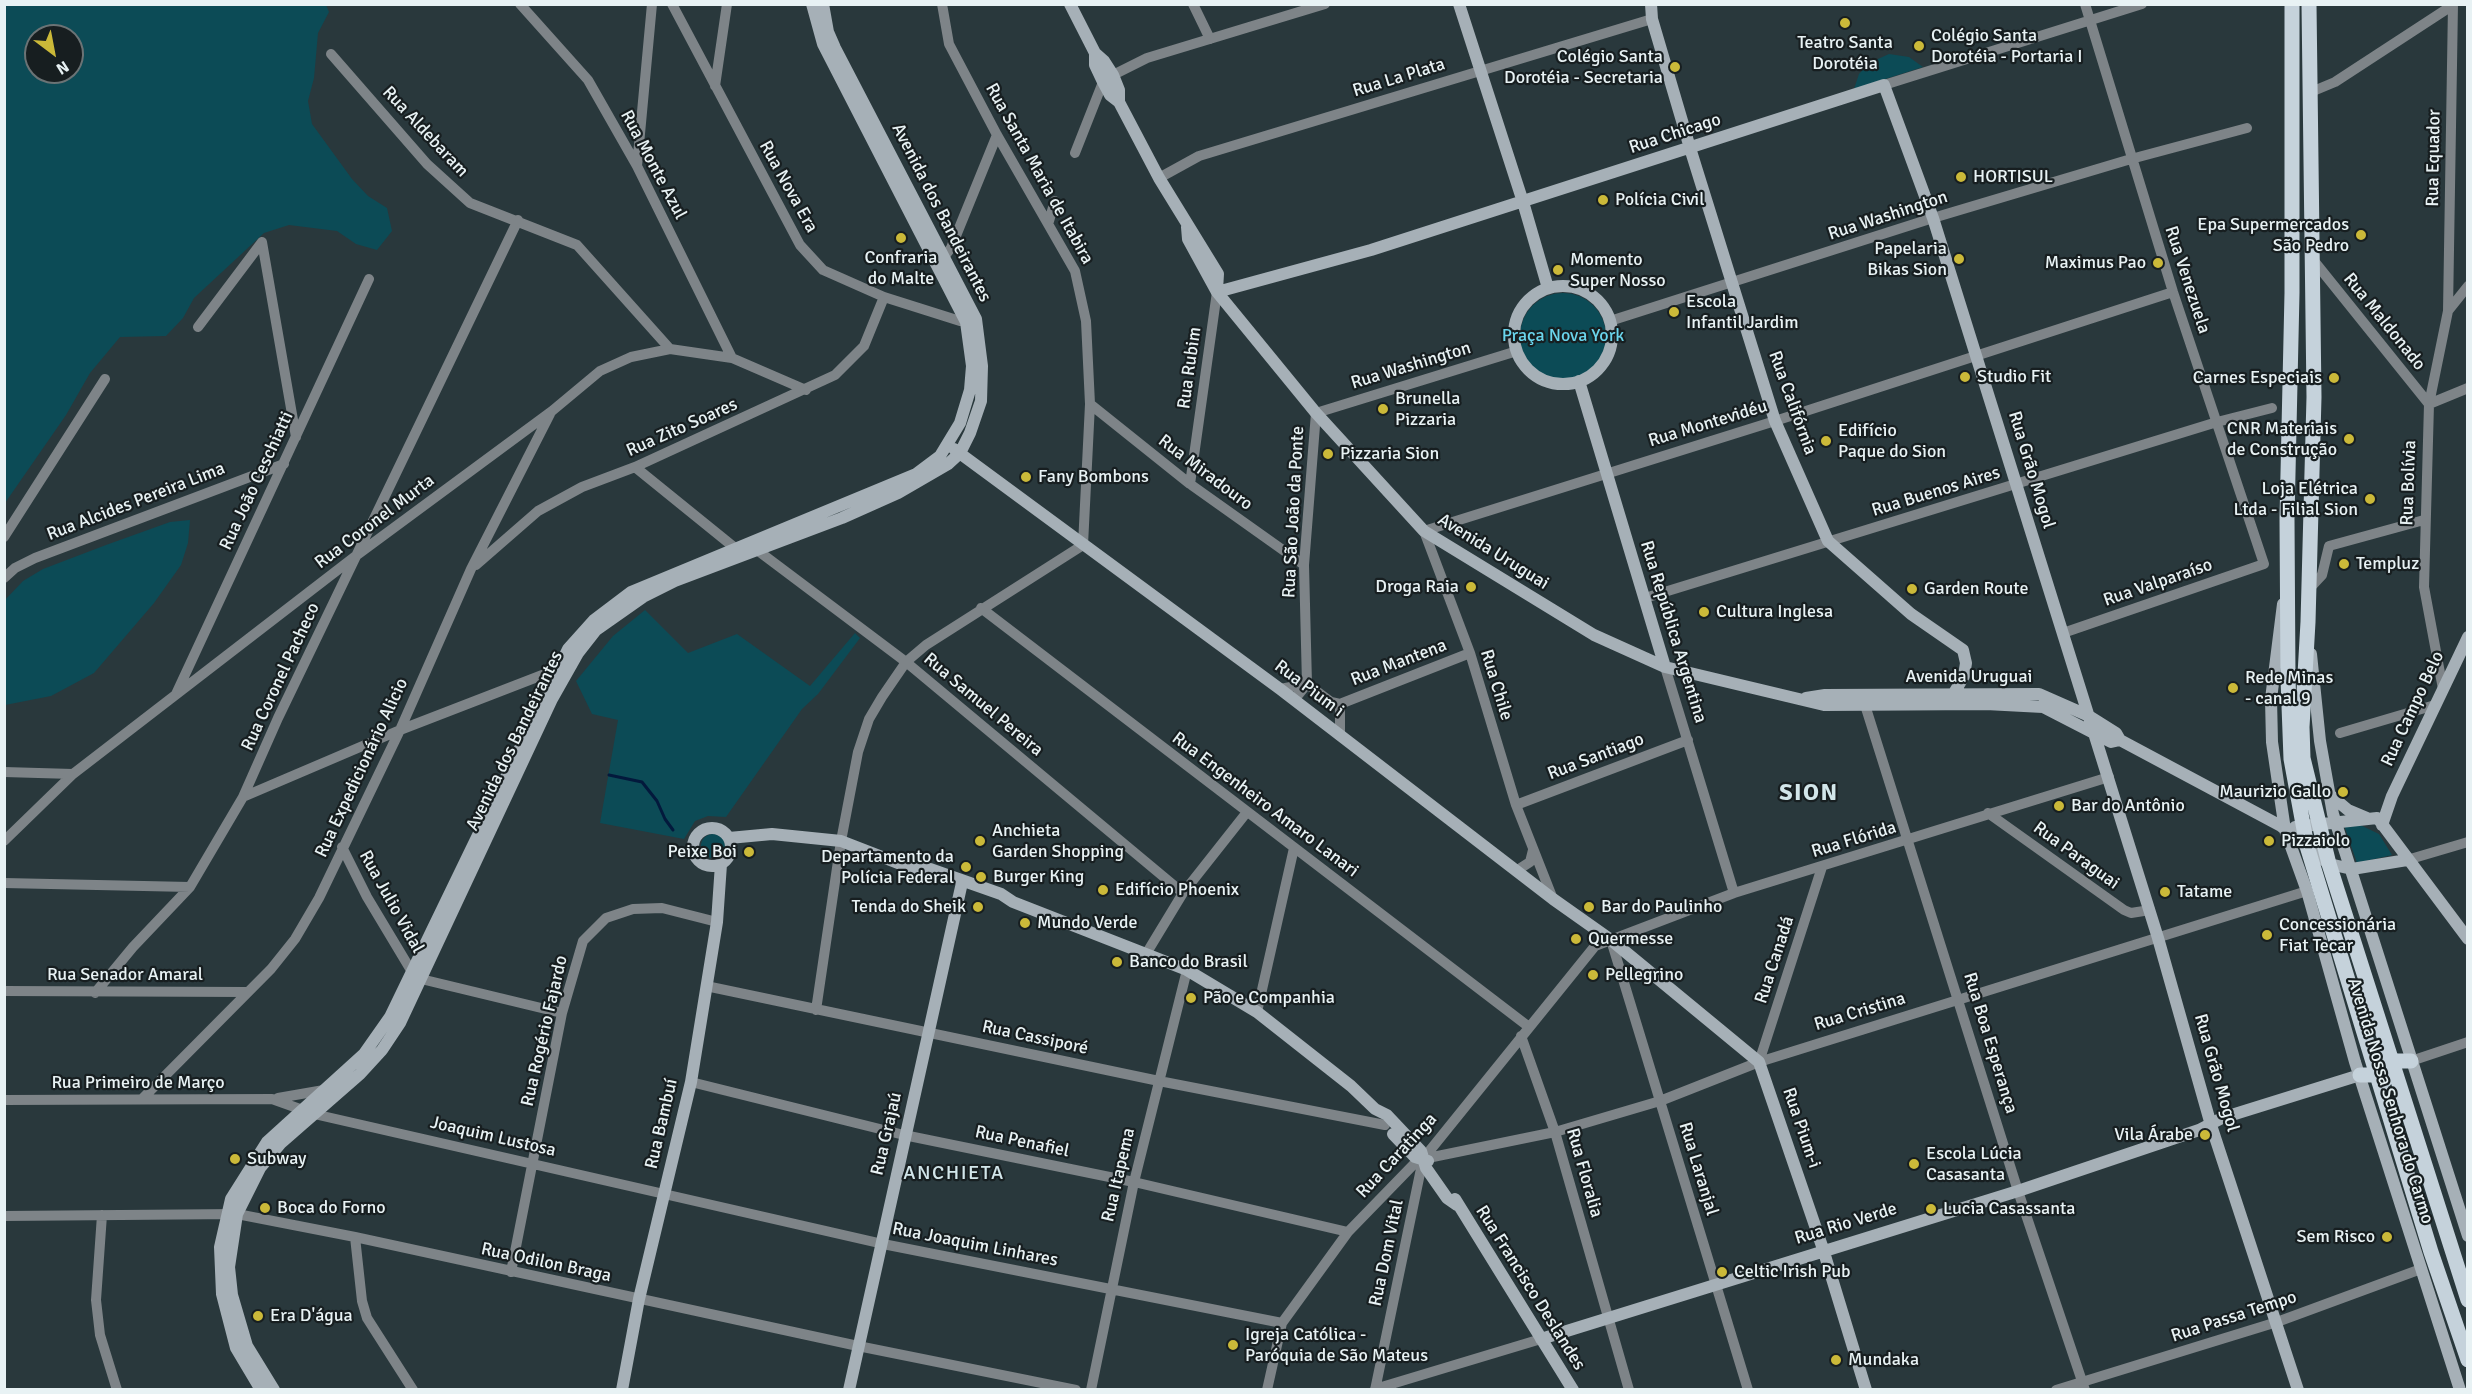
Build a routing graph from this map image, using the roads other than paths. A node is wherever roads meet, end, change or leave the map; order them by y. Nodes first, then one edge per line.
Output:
1 (520, 4) edge
2 (652, 4) edge
3 (672, 4) edge
4 (727, 4) edge
5 (812, 4) edge
6 (824, 4) edge
7 (942, 4) edge
8 (1070, 4) edge
9 (1193, 4) edge
10 (1325, 4) edge
11 (1459, 4) edge
12 (1651, 4) edge
13 (2085, 4) edge
14 (2142, 4) edge
15 (2282, 4) edge
16 (2292, 4) edge
17 (2309, 4) edge
18 (2320, 4) edge
19 (2453, 5) edge
20 (1652, 19) junction
21 (2090, 21) junction
22 (2308, 29) junction
23 (1210, 39) junction
24 (2292, 39) junction
25 (331, 54) dead end
26 (1481, 70) junction
27 (1108, 79) junction
28 (1884, 85) junction
29 (715, 86) junction
30 (2311, 92) junction
31 (2247, 128) dead end
32 (997, 135) junction
33 (1690, 148) junction
34 (1075, 153) dead end
35 (2131, 159) junction
36 (637, 166) junction
37 (1159, 178) junction
38 (1054, 201) dead end
39 (1523, 202) junction
40 (1933, 218) junction
41 (518, 220) junction
42 (1049, 221) junction
43 (926, 241) junction
44 (944, 257) junction
45 (2314, 261) junction
46 (369, 279) dead end
47 (1732, 283) junction
48 (2468, 286) edge
49 (1548, 288) junction
50 (1217, 292) junction
51 (2173, 292) junction
52 (884, 297) junction
53 (2448, 311) junction
54 (971, 320) junction
55 (1610, 321) junction
56 (198, 327) dead end
57 (670, 349) junction
58 (1516, 351) junction
59 (1977, 355) junction
60 (732, 358) junction
61 (105, 379) dead end
62 (1579, 381) junction
63 (2468, 388) edge
64 (806, 390) junction
65 (1090, 404) junction
66 (2428, 404) junction
67 (2272, 408) dead end
68 (552, 411) junction
69 (1316, 413) junction
70 (1775, 421) junction
71 (2217, 422) junction
72 (296, 438) junction
73 (948, 445) junction
74 (960, 453) junction
75 (284, 464) junction
76 (948, 464) junction
77 (635, 467) junction
78 (982, 469) junction
79 (1606, 473) junction
80 (1190, 484) junction
81 (2016, 485) junction
82 (2424, 520) junction
83 (1424, 531) junction
84 (4, 537) edge
85 (1828, 542) junction
86 (1083, 544) junction
87 (735, 548) junction
88 (757, 550) junction
89 (357, 555) junction
90 (2264, 564) joint
91 (1304, 565) junction
92 (471, 569) junction
93 (2288, 573) junction
94 (4, 578) edge
95 (2308, 591) junction
96 (1645, 598) junction
97 (981, 608) junction
98 (2308, 622) junction
99 (2063, 633) junction
100 (2468, 637) edge
101 (1470, 653) junction
102 (906, 662) junction
103 (570, 665) junction
104 (1665, 667) junction
105 (557, 669) junction
106 (1964, 676) junction
107 (1307, 684) junction
108 (1280, 688) junction
109 (2443, 689) junction
110 (1954, 693) junction
111 (1974, 693) junction
112 (175, 697) junction
113 (1805, 699) junction
114 (1294, 700) junction
115 (1340, 704) junction
116 (1986, 704) junction
117 (1866, 705) junction
118 (2434, 705) junction
119 (2089, 716) junction
120 (400, 730) junction
121 (2340, 733) dead end
122 (2094, 734) junction
123 (1340, 736) junction
124 (1688, 740) junction
125 (2115, 741) junction
126 (2104, 764) junction
127 (4, 772) edge
128 (73, 774) junction
129 (2109, 777) junction
130 (2329, 794) junction
131 (243, 797) junction
132 (1516, 805) junction
133 (2283, 807) junction
134 (1246, 812) junction
135 (1988, 813) junction
136 (2258, 815) junction
137 (2376, 820) junction
138 (2310, 824) junction
139 (2337, 824) junction
140 (2285, 830) junction
141 (772, 834) junction
142 (729, 838) junction
143 (1910, 840) junction
144 (4, 841) edge
145 (841, 841) junction
146 (2468, 842) edge
147 (2307, 846) junction
148 (2397, 846) junction
149 (342, 847) junction
150 (1294, 848) junction
151 (1533, 850) junction
152 (731, 851) junction
153 (2407, 860) junction
154 (2391, 861) junction
155 (721, 864) junction
156 (2329, 864) junction
157 (1822, 867) junction
158 (917, 869) junction
159 (2352, 869) junction
160 (1516, 871) junction
161 (4, 883) edge
162 (190, 887) junction
163 (961, 888) junction
164 (2307, 891) junction
165 (1183, 892) junction
166 (1734, 893) junction
167 (1552, 899) junction
168 (1013, 902) junction
169 (2150, 910) junction
170 (717, 922) junction
171 (2158, 938) junction
172 (2468, 939) edge
173 (1611, 940) junction
174 (1146, 954) junction
175 (1619, 955) junction
176 (1187, 970) junction
177 (416, 975) junction
178 (706, 986) junction
179 (4, 991) edge
180 (95, 993) junction
181 (246, 993) junction
182 (2353, 999) junction
183 (1959, 1001) junction
184 (816, 1010) junction
185 (1257, 1012) junction
186 (562, 1013) junction
187 (1529, 1028) junction
188 (931, 1033) junction
189 (1521, 1036) junction
190 (2468, 1042) edge
191 (2390, 1058) junction
192 (2410, 1061) junction
193 (1760, 1062) junction
194 (2360, 1075) junction
195 (2376, 1075) junction
196 (1159, 1081) junction
197 (691, 1082) junction
198 (324, 1089) junction
199 (273, 1099) junction
200 (4, 1100) edge
201 (142, 1100) junction
202 (1660, 1101) junction
203 (1375, 1109) junction
204 (308, 1111) junction
205 (1358, 1121) junction
206 (1385, 1125) junction
207 (2211, 1125) junction
208 (2413, 1131) junction
209 (1555, 1132) junction
210 (904, 1135) junction
211 (1423, 1159) junction
212 (534, 1163) junction
213 (1134, 1182) junction
214 (2018, 1191) junction
215 (664, 1195) junction
216 (232, 1214) junction
217 (102, 1215) junction
218 (4, 1216) edge
219 (1348, 1232) junction
220 (2468, 1236) edge
221 (355, 1237) junction
222 (883, 1244) junction
223 (1823, 1249) junction
224 (2421, 1269) junction
225 (511, 1272) junction
226 (1717, 1285) junction
227 (1110, 1288) junction
228 (639, 1299) junction
229 (2468, 1300) edge
230 (1610, 1320) junction
231 (2277, 1322) junction
232 (1281, 1323) junction
233 (1541, 1339) junction
234 (858, 1346) junction
235 (2468, 1360) edge
236 (2084, 1385) edge
237 (117, 1389) edge
238 (261, 1389) edge
239 (274, 1389) edge
240 (413, 1389) edge
241 (622, 1389) edge
242 (849, 1389) edge
243 (1076, 1389) edge
244 (1091, 1389) edge
245 (1266, 1389) edge
246 (1375, 1389) edge
247 (1573, 1389) edge
248 (1629, 1389) edge
249 (1748, 1389) edge
250 (1866, 1389) edge
251 (2056, 1389) edge
252 (2298, 1389) edge
253 (2460, 1389) edge

1 - 36 street, Rua Monte Azul
2 - 36 street
3 - 29 street, Rua Nova Era
4 - 29 street
5 - 43 street, Avenida dos Bandeirantes
6 - 44 street, Avenida dos Bandeirantes
7 - 32 street, Rua Santa Maria de Itabira
8 - 27 street, Avenida Uruguai
9 - 23 street
10 - 23 street
11 - 26 street
12 - 20 street, Rua Califórnia
13 - 21 street, Rua Venezuela
14 - 21 street, Rua Chicago
15 - 24 main road
16 - 24 main road, Avenida Nossa Senhora do Carmo
17 - 22 main road, Avenida Nossa Senhora do Carmo
18 - 22 main road
19 - 30 street
19 - 53 street, Rua Equador
20 - 26 street, Rua La Plata
20 - 33 street, Rua Califórnia
21 - 28 street, Rua Chicago
21 - 35 street, Rua Venezuela
22 - 30 main road, Avenida Nossa Senhora do Carmo
23 - 27 street
24 - 93 main road, Avenida Nossa Senhora do Carmo
25 - 41 street, Rua Aldebaram
26 - 37 street, Rua La Plata
26 - 39 street
27 - 34 street
27 - 37 street, Avenida Uruguai
28 - 33 street, Rua Chicago
28 - 40 street, Rua Grão Mogol
29 - 52 street, Rua Nova Era
30 - 45 main road, Avenida Nossa Senhora do Carmo
31 - 35 street, Rua Washington
32 - 42 street, Rua Santa Maria de Itabira
32 - 44 street
33 - 39 street, Rua Chicago
33 - 47 street, Rua Califórnia
35 - 40 street, Rua Washington
35 - 51 street, Rua Venezuela
36 - 60 street, Rua Monte Azul
37 - 50 street, Avenida Uruguai
38 - 42 street
39 - 49 street
39 - 50 street, Rua Chicago
40 - 47 street, Rua Washington
40 - 59 street, Rua Grão Mogol
41 - 57 street, Rua Aldebaram
41 - 89 street, Rua Coronel Pacheco
42 - 65 street, Rua Santa Maria de Itabira
43 - 44 street
43 - 54 street, Avenida dos Bandeirantes
44 - 54 street, Avenida dos Bandeirantes
45 - 66 street, Rua Maldonado
45 - 95 main road, Avenida Nossa Senhora do Carmo
46 - 72 street, Rua João Ceschiatti
47 - 55 street, Rua Washington
47 - 70 street, Rua Califórnia
48 - 53 street, Rua Bolívia
49 - 55 street
49 - 58 street
50 - 69 street, Avenida Uruguai
50 - 80 street, Rua Rubim
51 - 59 street, Rua Montevidéu
51 - 71 street, Rua Venezuela
52 - 54 street, Rua Nova Era
52 - 64 street, Rua Zito Soares
53 - 66 street, Rua Bolívia
54 - 73 street, Avenida dos Bandeirantes
54 - 74 street, Avenida dos Bandeirantes
55 - 62 street
56 - 72 street
57 - 60 street, Rua Coronel Murta
57 - 68 street, Rua Coronel Murta
58 - 62 street
58 - 69 street, Rua Washington
59 - 70 street, Rua Montevidéu
59 - 81 street, Rua Grão Mogol
60 - 64 street, Rua Coronel Murta
61 - 84 street
62 - 79 street, Rua República Argentina
63 - 66 street
64 - 77 street, Rua Zito Soares
65 - 80 street, Rua Miradouro
65 - 86 street, Rua Santa Maria de Itabira
66 - 82 street, Rua Bolívia
67 - 71 street, Rua Buenos Aires
68 - 89 street, Rua Coronel Murta
68 - 92 street, Rua Expedicionário Alicio
69 - 83 street, Avenida Uruguai
69 - 91 street, Rua São João da Ponte
70 - 79 street, Rua Montevidéu
70 - 85 street, Rua Califórnia
71 - 81 street, Rua Buenos Aires
71 - 90 street, Rua Venezuela
72 - 75 street, Rua João Ceschiatti
73 - 74 street
73 - 87 street, Avenida dos Bandeirantes
74 - 76 street, Avenida dos Bandeirantes
74 - 78 street
75 - 94 street, Rua Alcides Pereira Lima
75 - 112 street, Rua João Ceschiatti
76 - 78 street
76 - 88 street, Avenida dos Bandeirantes
77 - 87 street
77 - 92 street, Rua Zito Soares
78 - 86 street, Rua Pium i
79 - 83 street, Rua Montevidéu
79 - 96 street, Rua República Argentina
80 - 91 street, Rua Miradouro
81 - 85 street, Rua Buenos Aires
81 - 99 street, Rua Grão Mogol
82 - 95 street
82 - 109 street, Rua Bolívia
83 - 101 street, Rua Chile
83 - 104 street, Avenida Uruguai
85 - 96 street, Rua Buenos Aires
85 - 106 street, Rua Califórnia
86 - 97 street
86 - 108 street, Rua Pium i
87 - 105 street, Avenida dos Bandeirantes
88 - 102 street, Rua Samuel Pereira
88 - 103 street, Avenida dos Bandeirantes
89 - 112 street, Rua Coronel Murta
89 - 131 street, Rua Coronel Pacheco
90 - 99 street, Rua Valparaíso
91 - 107 street, Rua São João da Ponte
92 - 120 street, Rua Expedicionário Alicio
93 - 133 street, Avenida Nossa Senhora do Carmo
93 - 138 main road, Avenida Nossa Senhora do Carmo
95 - 98 main road, Avenida Nossa Senhora do Carmo
96 - 104 street, Rua República Argentina
97 - 102 street
97 - 134 street, Rua Engenheiro Amaro Lanari
98 - 130 street, Avenida Nossa Senhora do Carmo
98 - 138 main road, Avenida Nossa Senhora do Carmo
99 - 119 street, Rua Grão Mogol
100 - 109 street, Rua Campo Belo
101 - 115 street, Rua Mantena
101 - 132 street, Rua Chile
102 - 145 street
102 - 165 street, Rua Samuel Pereira
103 - 105 street
103 - 177 street, Avenida dos Bandeirantes
104 - 113 street, Avenida Uruguai
104 - 124 street, Rua República Argentina
105 - 120 street
105 - 177 street, Avenida dos Bandeirantes
106 - 110 street
106 - 111 street
107 - 108 street
107 - 114 street
107 - 115 street, Rua Mantena
108 - 114 street, Rua Pium i
109 - 118 street, Rua Campo Belo
110 - 111 street, Avenida Uruguai
110 - 113 street, Avenida Uruguai
111 - 116 street
111 - 119 street, Avenida Uruguai
112 - 128 street, Rua Coronel Murta
113 - 117 street, Avenida Uruguai
114 - 123 street, Rua Pium i
115 - 123 street, Rua Mantena
116 - 117 street, Avenida Uruguai
116 - 122 street, Avenida Uruguai
117 - 143 street, Rua Boa Esperança
118 - 121 street
118 - 137 street, Rua Campo Belo
119 - 122 street, Rua Grão Mogol
119 - 125 street, Avenida Uruguai
120 - 131 street
120 - 149 street, Rua Expedicionário Alicio
122 - 125 street, Avenida Uruguai
122 - 126 street, Rua Grão Mogol
123 - 160 street, Rua Pium i
124 - 132 street, Rua Santiago
124 - 166 street, Rua República Argentina
125 - 126 street
125 - 136 street, Avenida Uruguai
126 - 129 street, Rua Grão Mogol
127 - 128 street
128 - 144 street, Rua Coronel Murta
129 - 135 street, Rua Flórida
129 - 169 street, Rua Grão Mogol
130 - 137 street
130 - 139 street, Avenida Nossa Senhora do Carmo
131 - 162 street, Rua Coronel Pacheco
132 - 151 street, Rua Chile
133 - 136 street
133 - 140 street, Avenida Nossa Senhora do Carmo
134 - 150 street, Rua Engenheiro Amaro Lanari
134 - 165 street
135 - 143 street, Rua Flórida
135 - 169 street, Rua Paraguai
136 - 140 street, Avenida Uruguai
137 - 139 street
137 - 148 street
138 - 139 street
138 - 140 street
138 - 147 main road, Avenida Nossa Senhora do Carmo
138 - 156 main road, Avenida Nossa Senhora do Carmo
139 - 159 street, Avenida Nossa Senhora do Carmo
140 - 147 street, Avenida Uruguai
140 - 164 street, Avenida Nossa Senhora do Carmo
141 - 142 street, Rua Francisco Deslandes
141 - 145 street, Rua Francisco Deslandes
141 - 152 street, Rua Francisco Deslandes
142 - 152 street
142 - 155 street
143 - 157 street, Rua Flórida
143 - 183 street, Rua Boa Esperança
145 - 158 street, Rua Francisco Deslandes
145 - 184 street
146 - 153 street
147 - 156 street, Avenida Uruguai
147 - 182 main road, Avenida Nossa Senhora do Carmo
148 - 153 street
148 - 154 street
149 - 177 street, Rua Julio Vidal
149 - 181 street, Rua Expedicionário Alicio
150 - 185 street
150 - 187 street, Rua Engenheiro Amaro Lanari
151 - 160 street
151 - 167 street, Rua Chile
152 - 155 street
153 - 154 street
153 - 172 street
154 - 159 street
155 - 170 street, Rua Bambuí
156 - 159 street
156 - 191 main road, Avenida Nossa Senhora do Carmo
157 - 166 street, Rua Flórida
157 - 193 street, Rua Canadá
158 - 163 street, Rua Francisco Deslandes
158 - 168 street, Rua Francisco Deslandes
159 - 192 street, Avenida Nossa Senhora do Carmo
160 - 167 street, Rua Pium i
161 - 162 street
162 - 180 street, Rua Coronel Pacheco
163 - 168 street, Rua Francisco Deslandes
163 - 188 street, Rua Grajaú
164 - 171 street, Rua Cristina
164 - 194 street, Avenida Nossa Senhora do Carmo
165 - 174 street
166 - 173 street, Rua Flórida
167 - 173 street, Rua Pium i
168 - 174 street, Rua Francisco Deslandes
169 - 171 street, Rua Grão Mogol
170 - 178 street, Rua Bambuí
170 - 186 street, Rua Rogério Fajardo
171 - 183 street, Rua Cristina
171 - 207 street, Rua Grão Mogol
173 - 175 street
173 - 187 street, Rua Caratinga
174 - 176 street, Rua Francisco Deslandes
175 - 193 street
175 - 202 street, Rua Laranjal
176 - 185 street, Rua Francisco Deslandes
176 - 196 street, Rua Itapema
177 - 186 street, Rua Julio Vidal
177 - 198 street, Avenida dos Bandeirantes
177 - 204 street, Avenida dos Bandeirantes
178 - 184 street, Rua Cassiporé
178 - 197 street, Rua Bambuí
179 - 180 street, Rua Senador Amaral
180 - 181 street, Rua Senador Amaral
181 - 201 street, Rua Expedicionário Alicio
182 - 191 main road
182 - 195 main road, Avenida Nossa Senhora do Carmo
183 - 193 street, Rua Cristina
183 - 214 street, Rua Boa Esperança
184 - 188 street, Rua Cassiporé
185 - 203 street, Rua Francisco Deslandes
186 - 212 street, Rua Rogério Fajardo
187 - 189 street, Rua Caratinga
188 - 196 street, Rua Cassiporé
188 - 210 street, Rua Grajaú
189 - 209 street, Rua Floralia
189 - 211 street, Rua Caratinga
190 - 192 street
191 - 192 main road
191 - 208 main road, Avenida Nossa Senhora do Carmo
192 - 220 street, Avenida Nossa Senhora do Carmo
193 - 202 street, Rua Cristina
193 - 223 street, Rua Pium-i
194 - 195 main road
194 - 207 street, Rua Rio Verde
194 - 224 street, Avenida Nossa Senhora do Carmo
195 - 208 main road
195 - 235 main road, Avenida Nossa Senhora do Carmo
196 - 205 street, Rua Cassiporé
196 - 213 street, Rua Itapema
197 - 210 street, Rua Penafiel
197 - 215 street, Rua Bambuí
198 - 199 street, Rua Primeiro de Março
198 - 204 street, Avenida dos Bandeirantes
199 - 201 street, Rua Primeiro de Março
199 - 204 street, Rua Primeiro de Março
200 - 201 street, Rua Primeiro de Março
202 - 209 street, Rua Cristina
202 - 226 street, Rua Laranjal
203 - 205 street
203 - 206 street, Rua Francisco Deslandes
203 - 211 street, Rua Francisco Deslandes
204 - 212 street, Joaquim Lustosa
204 - 216 street, Avenida dos Bandeirantes
205 - 206 street, Rua Cassiporé
206 - 211 street, Rua Francisco Deslandes
207 - 214 street, Rua Rio Verde
207 - 231 street, Rua Grão Mogol
208 - 229 main road, Avenida Nossa Senhora do Carmo
209 - 211 street, Rua Cristina
209 - 230 street, Rua Floralia
210 - 213 street, Rua Penafiel
210 - 222 street, Rua Grajaú
211 - 219 street, Rua Caratinga
211 - 233 street, Rua Francisco Deslandes
211 - 246 street, Rua Dom Vital
212 - 215 street, Joaquim Lustosa
212 - 225 street, Rua Rogério Fajardo
213 - 219 street, Rua Penafiel
213 - 227 street, Rua Itapema
214 - 223 street, Rua Rio Verde
214 - 236 street, Rua Boa Esperança
215 - 222 street, Rua Joaquim Linhares
215 - 228 street, Rua Bambuí
216 - 217 street, Rua Odilon Braga
216 - 221 street, Rua Odilon Braga
216 - 238 street, Avenida dos Bandeirantes
216 - 239 street, Avenida dos Bandeirantes
217 - 218 street, Rua Odilon Braga
217 - 237 street
219 - 232 street, Rua Caratinga
221 - 225 street, Rua Odilon Braga
221 - 240 street
222 - 227 street, Rua Joaquim Linhares
222 - 234 street, Rua Grajaú
223 - 226 street, Rua Rio Verde
223 - 250 street, Rua Pium-i
224 - 231 street, Rua Passa Tempo
224 - 253 street, Avenida Nossa Senhora do Carmo
225 - 228 street, Rua Odilon Braga
226 - 230 street, Rua Rio Verde
226 - 249 street, Rua Laranjal
227 - 232 street, Rua Joaquim Linhares
227 - 244 street, Rua Itapema
228 - 234 street, Rua Odilon Braga
228 - 241 street, Rua Bambuí
230 - 233 street, Rua Rio Verde
230 - 248 street, Rua Floralia
231 - 236 street, Rua Passa Tempo
231 - 252 street, Rua Grão Mogol
232 - 245 street, Rua Caratinga
233 - 246 street, Rua Rio Verde
233 - 247 street, Rua Francisco Deslandes
234 - 242 street, Rua Grajaú
234 - 243 street, Rua Odilon Braga
236 - 251 street, Rua Passa Tempo

